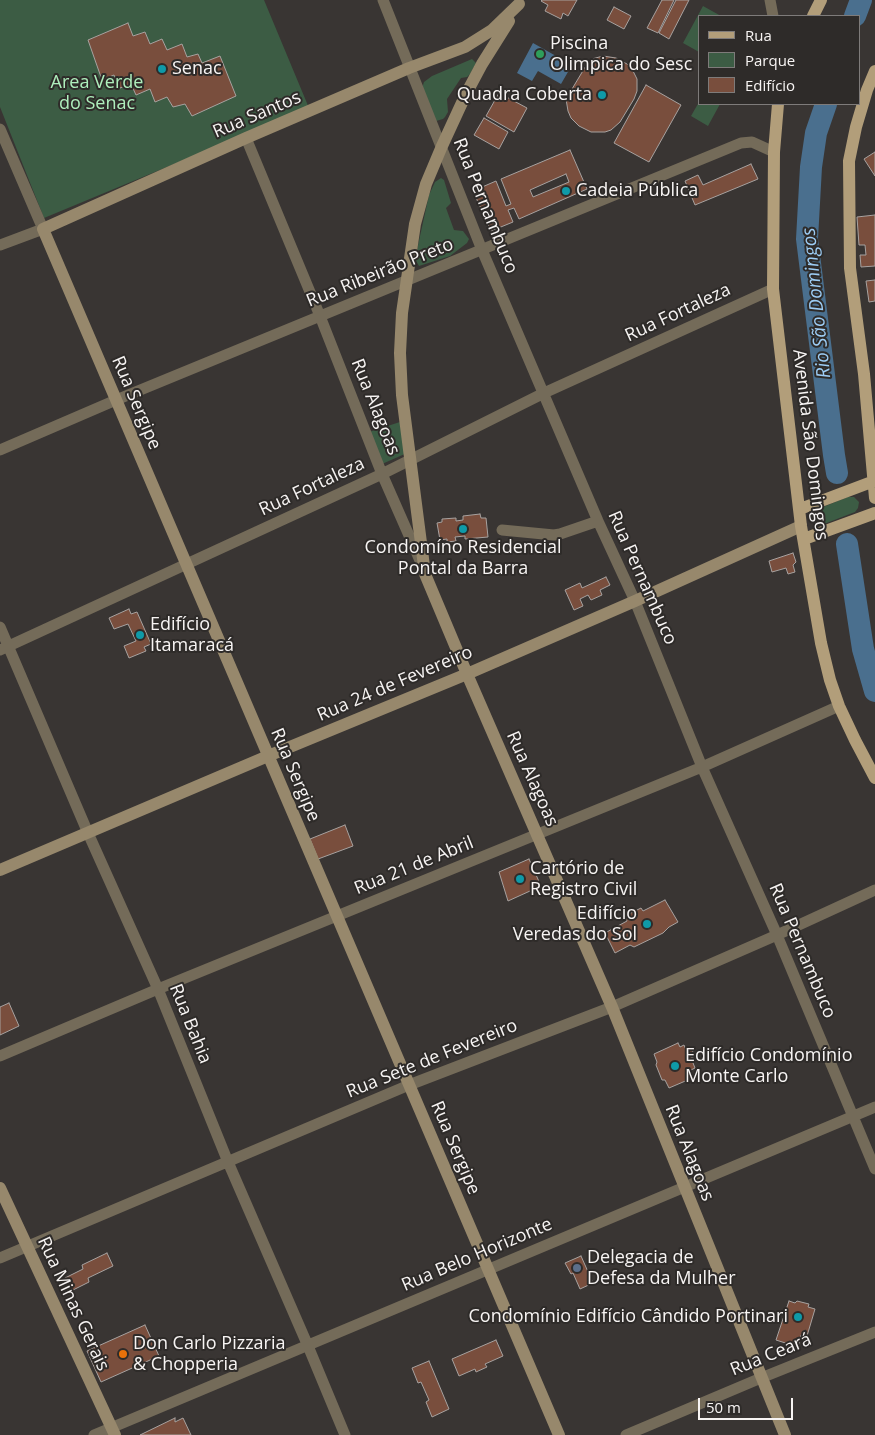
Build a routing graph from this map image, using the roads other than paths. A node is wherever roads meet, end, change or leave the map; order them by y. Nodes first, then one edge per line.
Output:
1 (383, 0) edge
2 (770, 0) edge
3 (821, 0) edge
4 (520, 2) edge
5 (773, 15) edge
6 (814, 15) edge
7 (465, 47) junction
8 (482, 64) junction
9 (409, 68) junction
10 (875, 72) edge
11 (778, 105) edge
12 (0, 129) edge
13 (246, 138) junction
14 (442, 146) junction
15 (774, 152) junction
16 (42, 229) junction
17 (0, 245) edge
18 (482, 250) junction
19 (408, 281) junction
20 (773, 289) junction
21 (320, 316) junction
22 (544, 393) junction
23 (116, 400) junction
24 (0, 450) edge
25 (410, 461) junction
26 (382, 474) junction
27 (874, 481) edge
28 (875, 498) edge
29 (800, 509) junction
30 (872, 514) edge
31 (598, 521) junction
32 (801, 526) junction
33 (502, 530) dead end
34 (804, 539) junction
35 (186, 564) junction
36 (426, 574) junction
37 (635, 601) junction
38 (0, 627) edge
39 (4, 648) edge
40 (467, 674) junction
41 (840, 706) junction
42 (268, 756) junction
43 (702, 767) junction
44 (875, 778) edge
45 (88, 833) junction
46 (537, 834) junction
47 (0, 870) edge
48 (875, 890) edge
49 (337, 916) junction
50 (777, 935) junction
51 (158, 989) junction
52 (612, 1007) junction
53 (0, 1056) edge
54 (409, 1085) junction
55 (875, 1107) edge
56 (853, 1116) junction
57 (228, 1162) junction
58 (875, 1169) edge
59 (684, 1187) junction
60 (0, 1188) edge
61 (26, 1247) junction
62 (0, 1258) edge
63 (488, 1269) junction
64 (875, 1332) edge
65 (308, 1346) junction
66 (761, 1378) junction
67 (113, 1431) edge
68 (94, 1435) edge
69 (345, 1435) edge
70 (559, 1435) edge
71 (626, 1435) edge
72 (784, 1435) edge

1 - 9 street, Rua Pernambuco
2 - 5 street
3 - 6 main road
4 - 7 street, Rua Santos
4 - 8 street
7 - 8 street
7 - 9 street, Rua Santos
8 - 14 street
9 - 13 street, Rua Santos
9 - 14 street, Rua Pernambuco
10 - 27 main road
11 - 15 main road, Avenida São Domingos
12 - 16 street, Rua Sergipe
13 - 16 street, Rua Santos
13 - 21 street, Rua Alagoas
14 - 18 street, Rua Pernambuco
14 - 19 street
15 - 18 street, Rua Ribeirão Preto
15 - 20 main road, Avenida São Domingos
16 - 17 street, Rua Santos
16 - 23 street, Rua Sergipe
18 - 19 street, Rua Ribeirão Preto
18 - 22 street, Rua Pernambuco
19 - 21 street, Rua Ribeirão Preto
19 - 25 street
20 - 22 street, Rua Fortaleza
20 - 29 main road, Avenida São Domingos
21 - 23 street, Rua Ribeirão Preto
21 - 26 street, Rua Alagoas
22 - 25 street, Rua Fortaleza
22 - 31 street, Rua Pernambuco
23 - 24 street, Rua Ribeirão Preto
23 - 35 street, Rua Sergipe
25 - 26 street, Rua Fortaleza
25 - 36 street
26 - 35 street, Rua Fortaleza
26 - 36 street, Rua Alagoas
27 - 28 main road
27 - 29 main road
29 - 32 main road, Avenida São Domingos
30 - 34 main road
31 - 33 street
31 - 37 street, Rua Pernambuco
32 - 34 main road, Avenida São Domingos
32 - 37 street, Rua 24 de Fevereiro
34 - 41 main road, Avenida São Domingos
35 - 39 street, Rua Fortaleza
35 - 42 street, Rua Sergipe
36 - 40 street, Rua Alagoas
37 - 40 street, Rua 24 de Fevereiro
37 - 43 street, Rua Pernambuco
38 - 39 street, Rua Bahia
39 - 45 street, Rua Bahia
40 - 42 street, Rua 24 de Fevereiro
40 - 46 street, Rua Alagoas
41 - 43 street, Rua 21 de Abril
41 - 44 main road, Avenida São Domingos
42 - 45 street, Rua 24 de Fevereiro
42 - 49 street, Rua Sergipe
43 - 46 street, Rua 21 de Abril
43 - 50 street, Rua Pernambuco
45 - 47 street, Rua 24 de Fevereiro
45 - 51 street, Rua Bahia
46 - 49 street, Rua 21 de Abril
46 - 52 street, Rua Alagoas
48 - 50 street, Rua Sete de Fevereiro
49 - 51 street, Rua 21 de Abril
49 - 54 street, Rua Sergipe
50 - 52 street, Rua Sete de Fevereiro
50 - 56 street, Rua Pernambuco
51 - 53 street, Rua 21 de Abril
51 - 57 street, Rua Bahia
52 - 54 street, Rua Sete de Fevereiro
52 - 59 street, Rua Alagoas
54 - 57 street, Rua Sete de Fevereiro
54 - 63 street, Rua Sergipe
55 - 56 street, Rua Belo Horizonte
56 - 58 street, Rua Pernambuco
56 - 59 street, Rua Belo Horizonte
57 - 61 street, Rua Sete de Fevereiro
57 - 65 street, Rua Bahia
59 - 63 street, Rua Belo Horizonte
59 - 66 street, Rua Alagoas
60 - 61 street, Rua Minas Gerais
61 - 62 street, Rua Sete de Fevereiro
61 - 67 street, Rua Minas Gerais
63 - 65 street, Rua Belo Horizonte
63 - 70 street, Rua Sergipe
64 - 66 street, Rua Ceará
65 - 67 street, Rua Belo Horizonte
65 - 69 street, Rua Bahia
66 - 71 street, Rua Ceará
66 - 72 street, Rua Alagoas
67 - 68 street, Rua Belo Horizonte

